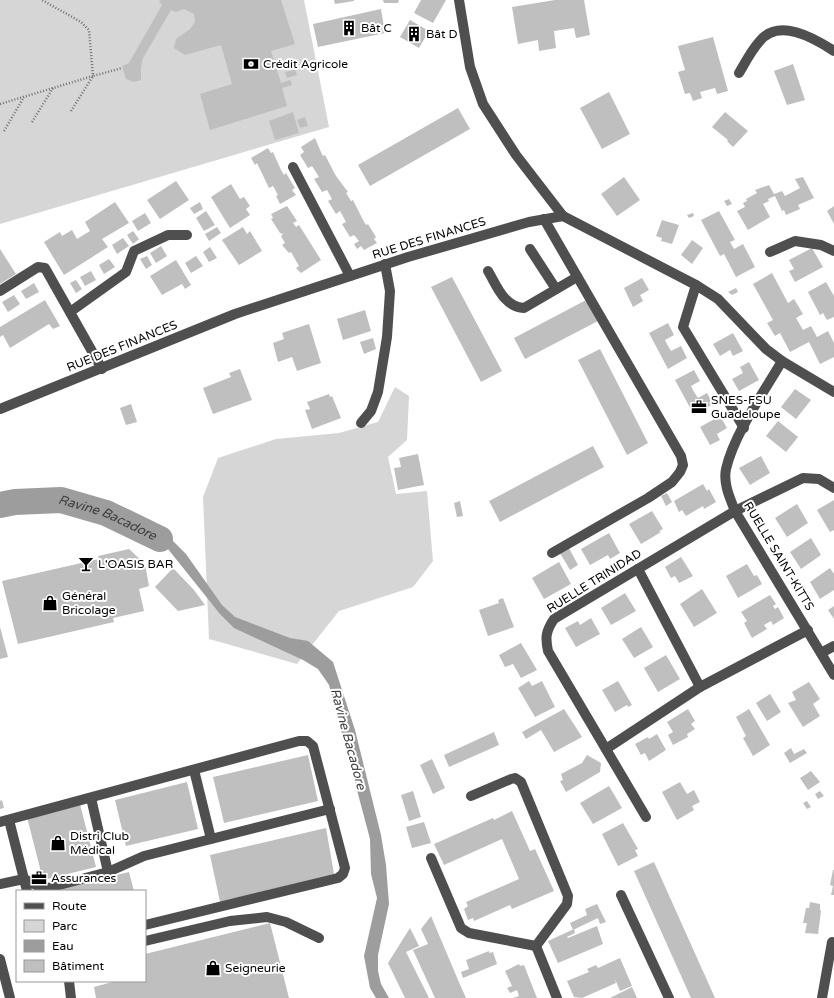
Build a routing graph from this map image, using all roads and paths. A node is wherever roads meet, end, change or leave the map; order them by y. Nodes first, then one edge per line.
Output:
1 (42, 0) edge
2 (459, 0) edge
3 (834, 51) edge
4 (122, 68) dead end
5 (739, 73) dead end
6 (93, 76) junction
7 (53, 88) junction
8 (25, 96) junction
9 (0, 104) edge
10 (71, 111) dead end
11 (32, 122) dead end
12 (4, 131) dead end
13 (293, 167) dead end
14 (563, 216) junction
15 (544, 219) junction
16 (187, 235) dead end
17 (530, 248) dead end
18 (834, 251) edge
19 (770, 252) dead end
20 (385, 264) junction
21 (488, 271) dead end
22 (350, 276) junction
23 (577, 277) junction
24 (696, 285) junction
25 (556, 289) junction
26 (0, 291) edge
27 (70, 312) junction
28 (782, 361) junction
29 (102, 369) junction
30 (834, 392) edge
31 (0, 409) edge
32 (361, 423) dead end
33 (744, 428) junction
34 (834, 488) edge
35 (735, 511) junction
36 (552, 553) dead end
37 (638, 569) junction
38 (808, 630) junction
39 (834, 646) edge
40 (821, 652) junction
41 (834, 675) edge
42 (700, 687) junction
43 (606, 749) junction
44 (194, 770) junction
45 (471, 796) dead end
46 (90, 798) junction
47 (330, 809) junction
48 (646, 817) dead end
49 (4, 821) edge
50 (211, 839) junction
51 (431, 858) dead end
52 (108, 872) junction
53 (24, 879) junction
54 (0, 884) edge
55 (27, 890) edge
56 (621, 895) dead end
57 (146, 925) edge
58 (319, 938) dead end
59 (146, 941) edge
60 (832, 942) dead end
61 (536, 946) junction
62 (0, 959) edge
63 (69, 982) edge
64 (10, 998) edge
65 (72, 998) edge
66 (557, 998) edge
67 (669, 998) edge
68 (822, 998) edge

1 - 6 path
2 - 14 street
3 - 5 street
4 - 6 path
6 - 7 path
6 - 10 path
7 - 8 path
7 - 11 path
8 - 9 path
8 - 12 path
13 - 22 street
14 - 15 street, RUE DES FINANCES
14 - 24 street
15 - 20 street, RUE DES FINANCES
15 - 23 street
16 - 27 street
17 - 25 street
18 - 19 street
20 - 22 street, RUE DES FINANCES
20 - 32 street
21 - 25 street
22 - 29 street, RUE DES FINANCES
23 - 25 street
23 - 36 street
24 - 28 street
24 - 33 street
26 - 27 street
27 - 29 street
28 - 30 street
28 - 33 street, RUELLE SAINT-KITTS
29 - 31 street, RUE DES FINANCES
33 - 35 street, RUELLE SAINT-KITTS
34 - 35 street, RUELLE TRINIDAD
35 - 37 street, RUELLE TRINIDAD
35 - 38 street, RUELLE SAINT-KITTS
37 - 42 street
37 - 43 street, RUELLE TRINIDAD
38 - 40 street, RUELLE SAINT-KITTS
38 - 42 street
39 - 40 street
40 - 41 street, RUELLE SAINT-KITTS
42 - 43 street
43 - 48 street, RUELLE TRINIDAD
44 - 46 street
44 - 47 street
44 - 50 street
45 - 61 street
46 - 49 street
46 - 52 street
47 - 50 street
47 - 57 street
49 - 53 street
50 - 52 street
51 - 61 street
52 - 53 street
53 - 54 street
53 - 55 street
56 - 67 street
58 - 59 street
60 - 68 street
61 - 66 street
62 - 64 street
63 - 65 street

